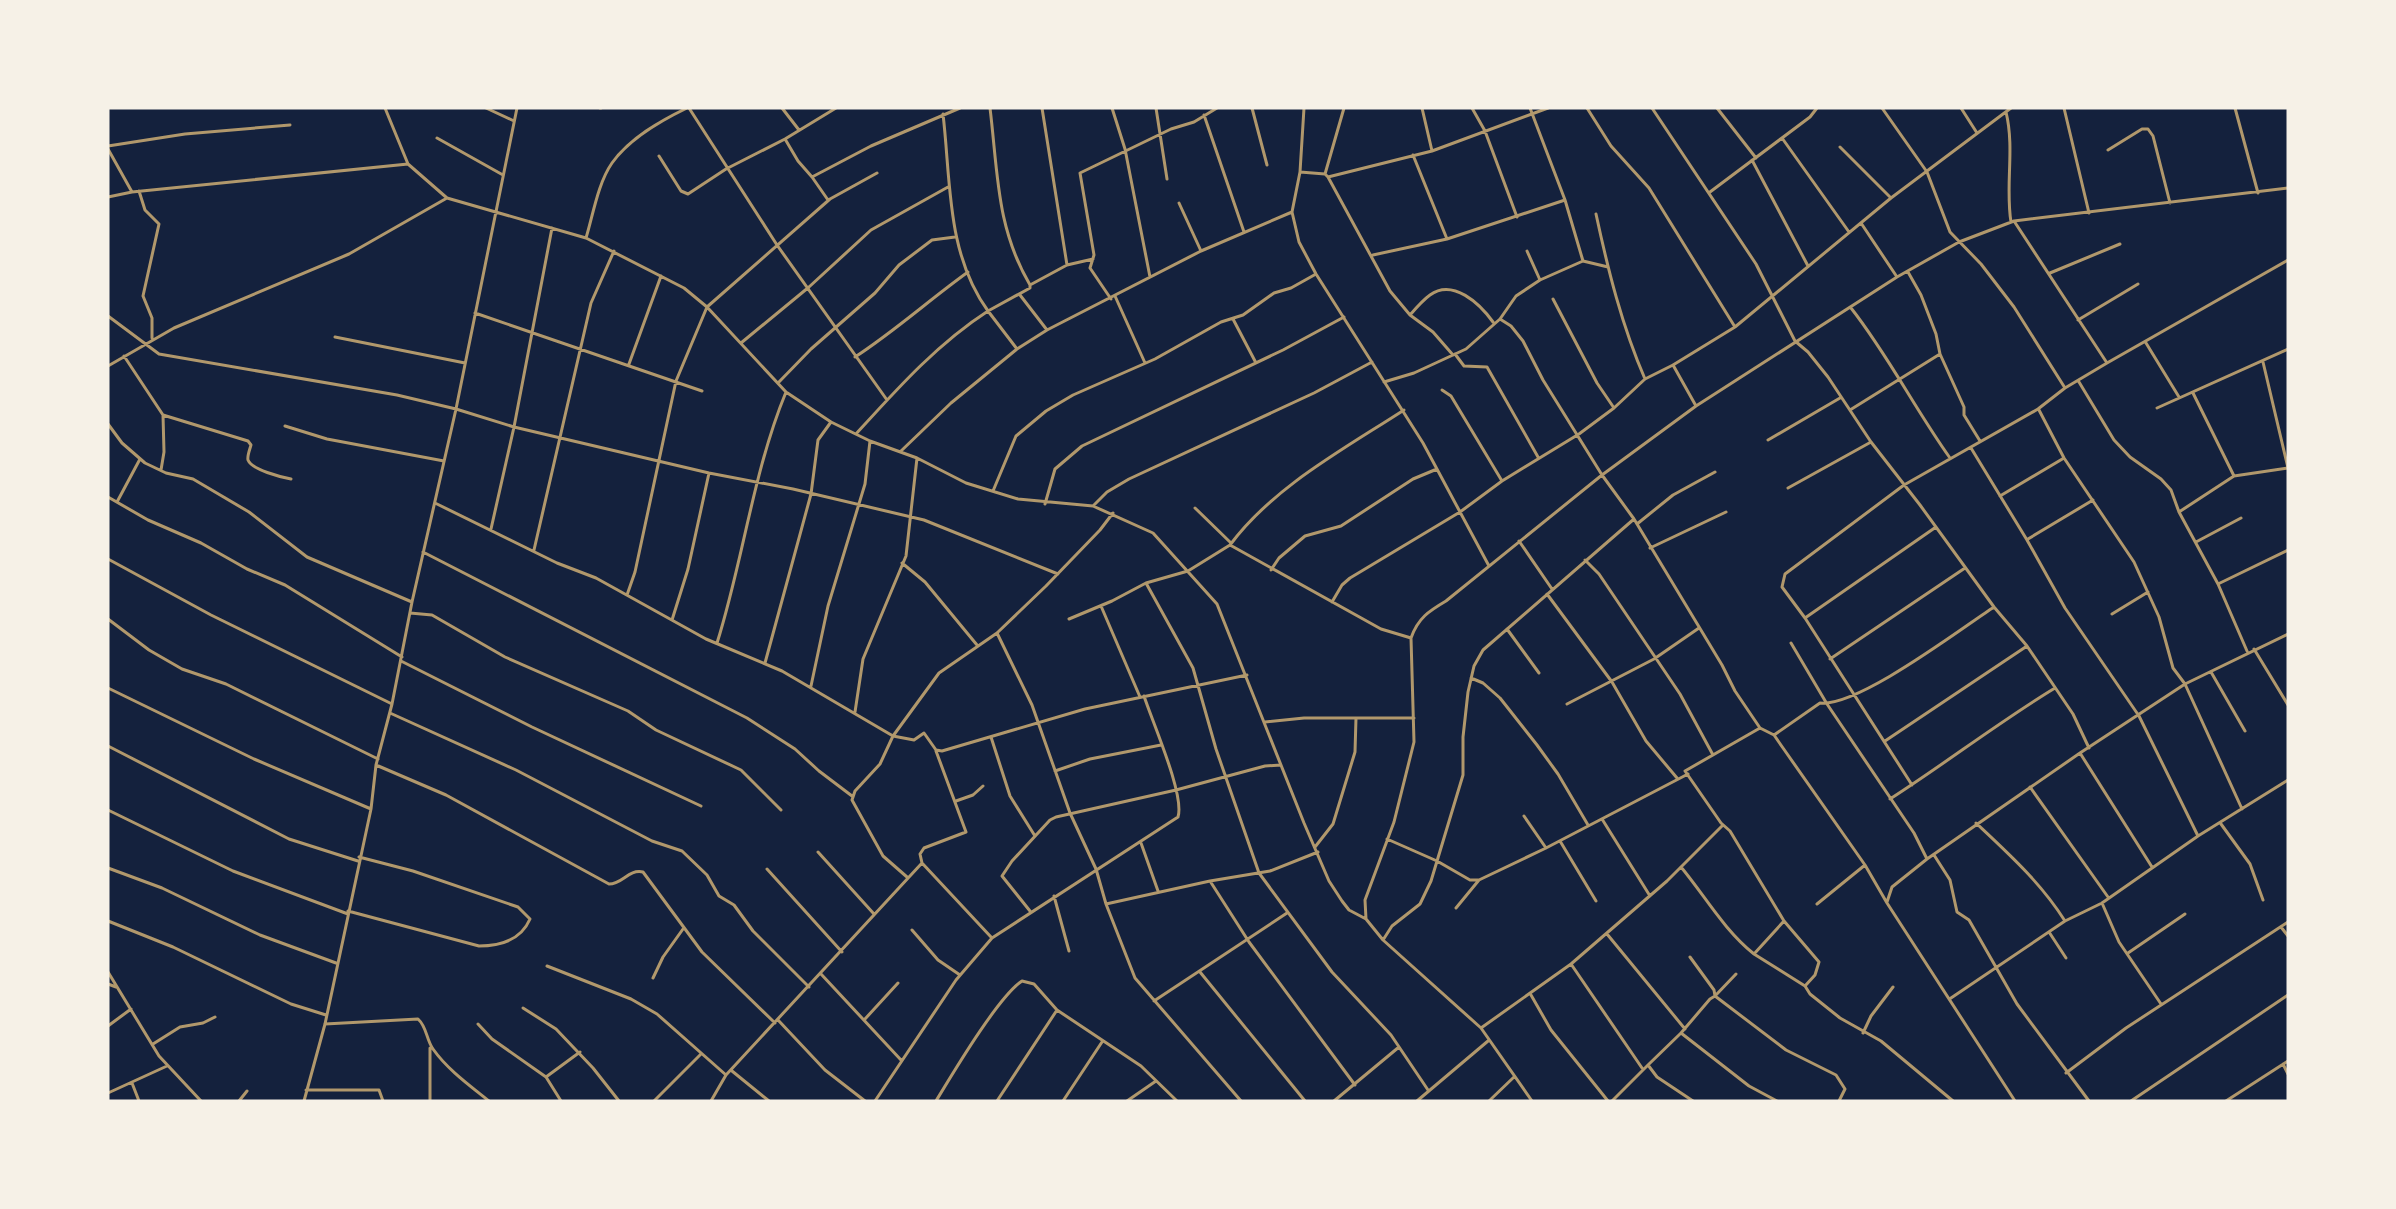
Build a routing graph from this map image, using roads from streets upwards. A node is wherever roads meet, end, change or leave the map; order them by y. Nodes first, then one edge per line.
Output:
1 (386, 108) edge
2 (486, 108) edge
3 (517, 108) edge
4 (688, 108) edge
5 (782, 108) edge
6 (836, 108) edge
7 (960, 108) edge
8 (990, 108) edge
9 (1042, 108) edge
10 (1112, 108) edge
11 (1156, 108) edge
12 (1216, 108) edge
13 (1252, 108) edge
14 (1304, 108) edge
15 (1344, 108) edge
16 (1422, 108) edge
17 (1472, 108) edge
18 (1530, 108) edge
19 (1548, 108) edge
20 (1587, 108) edge
21 (1717, 108) edge
22 (1817, 108) edge
23 (1882, 108) edge
24 (1961, 108) edge
25 (2011, 108) edge
26 (2064, 108) edge
27 (2235, 108) edge
28 (1654, 109) edge
29 (1206, 111) edge
30 (2006, 112) junction
31 (1532, 113) junction
32 (943, 114) junction
33 (514, 121) junction
34 (290, 125) dead end
35 (799, 130) junction
36 (1485, 131) junction
37 (1977, 133) junction
38 (1161, 135) junction
39 (437, 138) dead end
40 (1782, 138) junction
41 (785, 139) junction
42 (108, 147) edge
43 (1840, 147) dead end
44 (1125, 149) junction
45 (2108, 150) dead end
46 (1432, 151) junction
47 (1413, 155) junction
48 (659, 156) dead end
49 (1754, 159) junction
50 (408, 164) junction
51 (1267, 165) dead end
52 (726, 169) junction
53 (1300, 172) junction
54 (1927, 172) junction
55 (878, 173) dead end
56 (503, 175) junction
57 (1326, 175) junction
58 (812, 177) junction
59 (1167, 179) dead end
60 (948, 187) junction
61 (2288, 189) edge
62 (139, 191) junction
63 (132, 192) junction
64 (1710, 192) junction
65 (2258, 193) junction
66 (108, 197) edge
67 (447, 198) junction
68 (1891, 198) junction
69 (828, 200) junction
70 (1565, 200) junction
71 (1179, 203) dead end
72 (2170, 203) junction
73 (1292, 212) junction
74 (495, 213) junction
75 (2089, 213) junction
76 (1596, 214) dead end
77 (1517, 217) junction
78 (2012, 222) junction
79 (1861, 224) junction
80 (552, 228) junction
81 (1244, 232) junction
82 (1849, 232) junction
83 (955, 237) junction
84 (586, 238) junction
85 (1447, 239) junction
86 (1959, 242) junction
87 (2120, 244) dead end
88 (777, 245) junction
89 (1527, 250) dead end
90 (614, 251) junction
91 (1201, 251) junction
92 (1373, 255) junction
93 (1093, 259) junction
94 (2288, 260) edge
95 (1583, 261) junction
96 (1067, 266) junction
97 (1808, 266) junction
98 (1608, 267) junction
99 (968, 272) junction
100 (1908, 272) junction
101 (2050, 273) junction
102 (1316, 274) junction
103 (661, 276) junction
104 (1150, 277) junction
105 (1897, 277) junction
106 (1540, 280) junction
107 (2138, 284) dead end
108 (1030, 285) junction
109 (809, 287) junction
110 (1020, 295) junction
111 (1772, 295) junction
112 (1115, 296) junction
113 (1111, 299) junction
114 (1553, 299) dead end
115 (707, 307) junction
116 (1851, 308) junction
117 (988, 311) junction
118 (475, 313) junction
119 (1410, 315) junction
120 (108, 316) edge
121 (1344, 316) junction
122 (1233, 319) junction
123 (1500, 319) junction
124 (2078, 320) junction
125 (1493, 322) junction
126 (1735, 327) junction
127 (837, 328) junction
128 (1047, 330) junction
129 (533, 332) junction
130 (335, 337) dead end
131 (152, 338) junction
132 (1795, 341) junction
133 (2146, 342) junction
134 (741, 343) junction
135 (143, 345) junction
136 (582, 348) junction
137 (1017, 349) junction
138 (2288, 349) edge
139 (1940, 354) junction
140 (1454, 355) junction
141 (124, 356) junction
142 (855, 357) junction
143 (2263, 361) junction
144 (1372, 362) junction
145 (465, 363) junction
146 (1145, 363) junction
147 (1256, 363) junction
148 (2107, 363) junction
149 (629, 364) junction
150 (1673, 365) junction
151 (108, 366) edge
152 (1645, 379) junction
153 (1897, 379) junction
154 (676, 381) junction
155 (778, 382) junction
156 (1383, 382) junction
157 (2079, 382) junction
158 (2065, 388) junction
159 (1442, 390) dead end
160 (702, 391) dead end
161 (786, 392) junction
162 (2193, 393) junction
163 (2179, 398) junction
164 (1840, 399) junction
165 (887, 400) junction
166 (1696, 406) junction
167 (1614, 408) junction
168 (2157, 408) dead end
169 (456, 409) junction
170 (2038, 409) junction
171 (1404, 410) junction
172 (1850, 410) junction
173 (163, 415) junction
174 (831, 422) junction
175 (108, 424) edge
176 (285, 426) dead end
177 (514, 427) junction
178 (856, 434) junction
179 (1579, 434) junction
180 (562, 438) junction
181 (1768, 440) dead end
182 (870, 441) junction
183 (1980, 441) junction
184 (1871, 442) junction
185 (1971, 448) junction
186 (901, 452) junction
187 (917, 458) junction
188 (1538, 458) junction
189 (1950, 458) junction
190 (2064, 458) junction
191 (140, 459) junction
192 (659, 460) junction
193 (444, 461) junction
194 (2288, 468) edge
195 (1437, 469) junction
196 (161, 471) junction
197 (1715, 472) dead end
198 (709, 473) junction
199 (1602, 475) junction
200 (2234, 476) junction
201 (291, 479) dead end
202 (1502, 481) junction
203 (759, 484) junction
204 (1904, 485) junction
205 (1788, 488) dead end
206 (993, 491) junction
207 (811, 494) junction
208 (108, 496) edge
209 (2000, 496) junction
210 (2093, 500) junction
211 (117, 502) junction
212 (435, 503) junction
213 (1045, 504) junction
214 (860, 506) junction
215 (1093, 506) junction
216 (1195, 508) dead end
217 (1460, 512) junction
218 (1726, 512) dead end
219 (2179, 512) junction
220 (1113, 513) junction
221 (910, 517) junction
222 (2241, 518) dead end
223 (1634, 519) junction
224 (1636, 524) junction
225 (1936, 527) junction
226 (491, 529) junction
227 (2027, 540) junction
228 (1519, 541) junction
229 (2196, 542) junction
230 (1230, 544) junction
231 (1650, 548) junction
232 (534, 550) junction
233 (2288, 550) edge
234 (423, 552) junction
235 (108, 559) edge
236 (1585, 560) junction
237 (902, 563) junction
238 (1489, 566) junction
239 (1965, 568) junction
240 (1271, 570) junction
241 (1188, 571) junction
242 (1058, 574) junction
243 (1146, 583) junction
244 (2218, 584) junction
245 (1552, 589) junction
246 (2148, 592) junction
247 (1547, 594) junction
248 (627, 595) junction
249 (412, 602) junction
250 (1332, 602) junction
251 (1101, 606) junction
252 (1994, 607) junction
253 (410, 613) junction
254 (2112, 614) dead end
255 (1805, 618) junction
256 (108, 619) edge
257 (672, 620) junction
258 (1069, 620) dead end
259 (1699, 628) junction
260 (1507, 629) junction
261 (997, 633) junction
262 (2288, 634) edge
263 (1411, 638) junction
264 (717, 643) junction
265 (1791, 643) dead end
266 (977, 645) junction
267 (2027, 646) junction
268 (2254, 649) junction
269 (2247, 651) junction
270 (402, 659) junction
271 (1654, 659) junction
272 (1830, 659) junction
273 (765, 663) junction
274 (2211, 672) junction
275 (1539, 673) dead end
276 (1247, 675) junction
277 (1471, 678) junction
278 (1612, 682) junction
279 (1197, 684) junction
280 (2185, 684) junction
281 (811, 687) junction
282 (108, 688) edge
283 (2055, 688) junction
284 (1852, 695) junction
285 (1142, 697) junction
286 (392, 704) junction
287 (1568, 704) dead end
288 (1827, 704) junction
289 (2288, 705) edge
290 (855, 712) junction
291 (390, 713) junction
292 (2139, 716) junction
293 (1356, 718) junction
294 (1414, 718) junction
295 (1038, 722) junction
296 (1264, 722) junction
297 (1760, 728) junction
298 (2245, 731) dead end
299 (1774, 735) junction
300 (893, 736) junction
301 (991, 736) junction
302 (1885, 741) junction
303 (1161, 745) junction
304 (108, 746) edge
305 (2089, 748) junction
306 (936, 750) junction
307 (2080, 753) junction
308 (1713, 755) junction
309 (378, 759) junction
310 (376, 765) junction
311 (1281, 765) junction
312 (1055, 771) junction
313 (1688, 774) junction
314 (1227, 777) junction
315 (1678, 778) junction
316 (2288, 780) edge
317 (983, 786) dead end
318 (1912, 786) junction
319 (2030, 787) junction
320 (1176, 790) junction
321 (852, 796) junction
322 (1890, 799) junction
323 (956, 801) junction
324 (701, 806) dead end
325 (371, 809) junction
326 (2242, 809) junction
327 (108, 810) edge
328 (782, 810) dead end
329 (1070, 813) junction
330 (1524, 816) dead end
331 (1602, 819) junction
332 (1976, 823) junction
333 (2221, 824) junction
334 (1588, 825) junction
335 (1723, 825) junction
336 (1035, 836) junction
337 (2198, 836) junction
338 (1387, 839) junction
339 (1560, 841) junction
340 (1141, 843) junction
341 (1315, 847) junction
342 (1546, 848) junction
343 (818, 852) dead end
344 (1318, 852) junction
345 (1934, 854) junction
346 (358, 859) junction
347 (1927, 859) junction
348 (1437, 861) junction
349 (922, 863) junction
350 (1865, 865) junction
351 (1680, 867) junction
352 (2152, 867) junction
353 (108, 868) edge
354 (768, 869) dead end
355 (1096, 869) junction
356 (1259, 873) junction
357 (907, 878) junction
358 (1210, 880) junction
359 (1479, 880) junction
360 (1158, 891) junction
361 (1054, 896) junction
362 (1650, 896) junction
363 (2108, 897) junction
364 (2263, 900) dead end
365 (1596, 901) dead end
366 (1887, 903) junction
367 (2102, 903) junction
368 (1106, 904) junction
369 (1817, 904) dead end
370 (1456, 908) dead end
371 (1030, 911) junction
372 (348, 913) junction
373 (1287, 913) junction
374 (874, 914) junction
375 (2185, 914) dead end
376 (1366, 919) junction
377 (108, 921) edge
378 (1784, 921) junction
379 (2065, 921) junction
380 (2288, 922) edge
381 (2281, 927) junction
382 (683, 929) junction
383 (912, 930) dead end
384 (2049, 932) junction
385 (1607, 934) junction
386 (2288, 936) edge
387 (992, 938) junction
388 (1247, 939) junction
389 (1383, 940) junction
390 (1069, 951) dead end
391 (842, 952) junction
392 (2128, 953) junction
393 (1754, 954) junction
394 (1690, 957) dead end
395 (2066, 958) dead end
396 (336, 963) junction
397 (1571, 964) junction
398 (547, 966) dead end
399 (1998, 968) junction
400 (108, 972) edge
401 (1200, 972) junction
402 (821, 974) junction
403 (1736, 974) dead end
404 (960, 975) junction
405 (653, 978) dead end
406 (898, 983) dead end
407 (108, 984) edge
408 (1804, 986) junction
409 (117, 987) junction
410 (809, 987) junction
411 (1893, 987) dead end
412 (1531, 994) junction
413 (2288, 995) edge
414 (1715, 996) junction
415 (1951, 998) junction
416 (1154, 1002) junction
417 (2162, 1004) junction
418 (523, 1008) dead end
419 (130, 1009) junction
420 (1057, 1010) junction
421 (326, 1015) junction
422 (215, 1017) dead end
423 (865, 1019) junction
424 (776, 1021) junction
425 (325, 1024) junction
426 (478, 1024) dead end
427 (108, 1026) edge
428 (1481, 1028) junction
429 (1685, 1029) junction
430 (1681, 1033) junction
431 (1863, 1033) junction
432 (1488, 1041) junction
433 (1102, 1042) junction
434 (153, 1044) junction
435 (431, 1046) junction
436 (1399, 1047) junction
437 (580, 1052) junction
438 (701, 1054) junction
439 (901, 1060) junction
440 (2288, 1061) edge
441 (2283, 1064) junction
442 (1648, 1065) junction
443 (167, 1066) junction
444 (1642, 1068) junction
445 (732, 1071) junction
446 (2066, 1073) junction
447 (2288, 1074) edge
448 (726, 1075) junction
449 (546, 1077) junction
450 (1514, 1077) junction
451 (1156, 1081) junction
452 (132, 1083) junction
453 (1355, 1085) junction
454 (306, 1090) junction
455 (1428, 1090) junction
456 (247, 1091) dead end
457 (108, 1093) edge
458 (139, 1101) edge
459 (201, 1101) edge
460 (239, 1101) edge
461 (304, 1101) edge
462 (383, 1101) edge
463 (430, 1101) edge
464 (489, 1101) edge
465 (561, 1101) edge
466 (619, 1101) edge
467 (654, 1101) edge
468 (711, 1101) edge
469 (769, 1101) edge
470 (865, 1101) edge
471 (875, 1101) edge
472 (936, 1101) edge
473 (997, 1101) edge
474 (1063, 1101) edge
475 (1127, 1101) edge
476 (1177, 1101) edge
477 (1241, 1101) edge
478 (1305, 1101) edge
479 (1334, 1101) edge
480 (1417, 1101) edge
481 (1488, 1101) edge
482 (1532, 1101) edge
483 (1610, 1101) edge
484 (1693, 1101) edge
485 (1777, 1101) edge
486 (1839, 1101) edge
487 (1953, 1101) edge
488 (2015, 1101) edge
489 (2089, 1101) edge
490 (2131, 1101) edge
491 (2226, 1101) edge

1 - 50 street
2 - 33 street
3 - 33 street
4 - 52 street
4 - 84 street
5 - 35 street
6 - 35 street
7 - 32 street
8 - 108 street
9 - 96 street
10 - 44 street
11 - 38 street
12 - 29 street
13 - 51 street
14 - 53 street
15 - 57 street
16 - 46 street
17 - 36 street
18 - 31 street
19 - 31 street
20 - 126 street
21 - 49 street
22 - 40 street
23 - 54 street
24 - 37 street
25 - 30 street
26 - 75 street
27 - 65 street
28 - 64 street
29 - 38 street
29 - 81 street
30 - 37 street
30 - 78 street
31 - 36 street
31 - 70 street
32 - 58 street
32 - 60 street
33 - 56 street
34 - 42 street
35 - 41 street
36 - 46 street
36 - 77 street
37 - 54 street
38 - 44 street
38 - 59 street
39 - 56 street
40 - 49 street
40 - 82 street
41 - 52 street
41 - 58 street
42 - 63 street
43 - 68 street
44 - 93 street
44 - 104 street
45 - 72 street
46 - 47 street
47 - 57 street
47 - 85 street
48 - 52 street
49 - 64 street
49 - 97 street
50 - 62 street
50 - 67 street
52 - 88 street
53 - 57 street
53 - 73 street
54 - 68 street
54 - 86 street
55 - 69 street
56 - 74 street
57 - 92 street
58 - 69 street
60 - 83 street
60 - 109 street
61 - 65 street
62 - 63 street
62 - 131 street
63 - 66 street
64 - 111 street
65 - 72 street
67 - 74 street
67 - 131 street
68 - 79 street
69 - 88 street
70 - 77 street
70 - 95 street
71 - 91 street
72 - 75 street
73 - 81 street
73 - 102 street
74 - 80 street
74 - 118 street
75 - 78 street
76 - 98 street
77 - 85 street
78 - 86 street
78 - 101 street
79 - 82 street
79 - 105 street
80 - 84 street
80 - 129 street
81 - 91 street
82 - 97 street
83 - 99 street
83 - 127 street
84 - 90 street
85 - 92 street
86 - 100 street
86 - 158 street
87 - 101 street
88 - 109 street
88 - 115 street
89 - 106 street
90 - 103 street
90 - 136 street
91 - 104 street
92 - 119 street
93 - 96 street
93 - 113 street
94 - 133 street
95 - 98 street
95 - 106 street
96 - 108 street
97 - 111 street
98 - 152 street
99 - 117 street
99 - 142 street
100 - 105 street
100 - 139 street
101 - 124 street
102 - 121 street
102 - 122 street
103 - 115 street
103 - 149 street
104 - 112 street
105 - 116 street
106 - 123 street
107 - 124 street
108 - 110 street
109 - 127 street
109 - 134 street
110 - 117 street
110 - 128 street
111 - 126 street
111 - 132 street
112 - 113 street
112 - 146 street
113 - 128 street
114 - 167 street
115 - 134 street
115 - 154 street
116 - 132 street
116 - 153 street
117 - 137 street
117 - 165 street
118 - 129 street
118 - 145 street
119 - 125 street
119 - 140 street
120 - 135 street
121 - 144 street
121 - 147 street
122 - 146 street
122 - 147 street
123 - 125 street
123 - 179 street
124 - 148 street
125 - 140 street
126 - 150 street
127 - 142 street
127 - 155 street
128 - 137 street
129 - 136 street
129 - 177 street
130 - 145 street
131 - 135 street
132 - 164 street
132 - 166 street
133 - 148 street
133 - 163 street
134 - 155 street
135 - 141 street
135 - 169 street
136 - 149 street
136 - 180 street
137 - 186 street
138 - 143 street
139 - 153 street
139 - 183 street
140 - 156 street
140 - 188 street
141 - 151 street
141 - 173 street
142 - 165 street
143 - 162 street
143 - 194 street
144 - 156 street
144 - 215 street
145 - 169 street
146 - 206 street
147 - 213 street
148 - 157 street
149 - 154 street
150 - 152 street
150 - 166 street
152 - 167 street
153 - 172 street
153 - 189 street
154 - 160 street
154 - 192 street
155 - 161 street
156 - 171 street
157 - 158 street
157 - 219 street
158 - 170 street
159 - 202 street
161 - 174 street
161 - 203 street
162 - 163 street
162 - 200 street
163 - 168 street
164 - 172 street
164 - 181 street
165 - 178 street
166 - 199 street
167 - 179 street
169 - 177 street
169 - 193 street
170 - 183 street
170 - 190 street
171 - 195 street
171 - 230 street
172 - 184 street
173 - 196 street
173 - 201 street
174 - 178 street
174 - 207 street
175 - 191 street
176 - 193 street
177 - 180 street
177 - 226 street
178 - 182 street
179 - 188 street
179 - 199 street
180 - 192 street
180 - 232 street
182 - 186 street
182 - 214 street
183 - 185 street
184 - 204 street
184 - 205 street
185 - 189 street
185 - 209 street
186 - 187 street
187 - 206 street
187 - 221 street
188 - 202 street
189 - 204 street
190 - 209 street
190 - 210 street
191 - 196 street
191 - 211 street
192 - 198 street
192 - 248 street
193 - 212 street
194 - 200 street
195 - 217 street
195 - 240 street
196 - 249 street
197 - 224 street
198 - 203 street
198 - 257 street
199 - 223 street
199 - 228 street
200 - 219 street
202 - 217 street
203 - 207 street
203 - 264 street
204 - 225 street
204 - 255 street
206 - 213 street
207 - 214 street
207 - 273 street
208 - 211 street
209 - 227 street
210 - 227 street
210 - 246 street
211 - 270 street
212 - 226 street
212 - 234 street
213 - 215 street
214 - 221 street
214 - 281 street
215 - 220 street
216 - 230 street
217 - 238 street
217 - 250 street
218 - 231 street
219 - 229 street
220 - 241 street
220 - 242 street
221 - 237 street
221 - 242 street
222 - 229 street
223 - 224 street
223 - 236 street
224 - 231 street
225 - 239 street
225 - 255 street
226 - 232 street
227 - 292 street
228 - 238 street
228 - 245 street
229 - 244 street
230 - 240 street
230 - 241 street
231 - 259 street
232 - 248 street
233 - 244 street
234 - 249 street
234 - 321 street
235 - 286 street
236 - 245 street
236 - 271 street
237 - 266 street
237 - 290 street
238 - 263 street
239 - 252 street
239 - 272 street
240 - 250 street
241 - 243 street
241 - 276 street
242 - 261 street
243 - 251 street
243 - 279 street
244 - 269 street
245 - 247 street
246 - 254 street
246 - 280 street
247 - 260 street
247 - 278 street
248 - 257 street
249 - 253 street
250 - 263 street
251 - 258 street
251 - 285 street
252 - 267 street
252 - 284 street
253 - 270 street
253 - 328 street
255 - 272 street
256 - 309 street
257 - 264 street
259 - 271 street
259 - 297 street
260 - 275 street
260 - 277 street
261 - 266 street
261 - 295 street
262 - 268 street
263 - 294 street
264 - 273 street
265 - 288 street
266 - 300 street
267 - 283 street
267 - 302 street
268 - 269 street
268 - 289 street
269 - 274 street
270 - 286 street
270 - 324 street
271 - 278 street
271 - 308 street
272 - 284 street
273 - 281 street
274 - 280 street
274 - 298 street
276 - 279 street
276 - 296 street
277 - 334 street
277 - 348 street
278 - 287 street
278 - 315 street
279 - 285 street
279 - 314 street
280 - 292 street
280 - 326 street
281 - 290 street
282 - 325 street
283 - 305 street
283 - 318 street
284 - 288 street
284 - 302 street
285 - 295 street
285 - 303 street
286 - 291 street
288 - 299 street
288 - 322 street
290 - 300 street
291 - 309 street
291 - 410 street
292 - 305 street
292 - 337 street
293 - 294 street
293 - 296 street
293 - 341 street
294 - 338 street
295 - 301 street
295 - 312 street
296 - 311 street
297 - 299 street
297 - 308 street
299 - 350 street
300 - 306 street
300 - 321 street
301 - 306 street
301 - 336 street
302 - 318 street
303 - 312 street
303 - 320 street
304 - 346 street
305 - 307 street
306 - 323 street
307 - 319 street
307 - 352 street
308 - 313 street
309 - 310 street
310 - 325 street
310 - 382 street
311 - 314 street
311 - 341 street
312 - 329 street
313 - 315 street
313 - 335 street
314 - 320 street
314 - 356 street
315 - 331 street
316 - 326 street
317 - 323 street
318 - 322 street
319 - 332 street
319 - 363 street
320 - 329 street
320 - 340 street
321 - 357 street
322 - 347 street
323 - 349 street
325 - 346 street
326 - 333 street
327 - 372 street
329 - 336 street
329 - 355 street
330 - 342 street
331 - 334 street
331 - 362 street
332 - 345 street
332 - 379 street
333 - 337 street
333 - 364 street
334 - 339 street
335 - 351 street
335 - 378 street
336 - 371 street
337 - 352 street
338 - 348 street
338 - 376 street
339 - 342 street
339 - 365 street
340 - 355 street
340 - 360 street
341 - 344 street
342 - 359 street
343 - 374 street
344 - 356 street
344 - 376 street
345 - 347 street
345 - 399 street
346 - 372 street
346 - 372 street
347 - 366 street
348 - 359 street
348 - 389 street
349 - 357 street
349 - 387 street
350 - 366 street
350 - 369 street
351 - 362 street
351 - 393 street
352 - 363 street
353 - 396 street
354 - 391 street
355 - 361 street
355 - 368 street
356 - 358 street
356 - 373 street
357 - 374 street
358 - 360 street
358 - 388 street
359 - 370 street
360 - 368 street
361 - 371 street
361 - 390 street
362 - 385 street
363 - 367 street
366 - 415 street
367 - 379 street
367 - 392 street
368 - 416 street
371 - 387 street
372 - 396 street
373 - 388 street
373 - 436 street
374 - 391 street
375 - 392 street
376 - 389 street
377 - 421 street
378 - 393 street
378 - 408 street
379 - 384 street
380 - 381 street
381 - 386 street
381 - 417 street
382 - 405 street
382 - 424 street
383 - 404 street
384 - 395 street
384 - 399 street
385 - 397 street
385 - 429 street
387 - 404 street
388 - 401 street
388 - 453 street
389 - 428 street
391 - 402 street
392 - 417 street
393 - 408 street
394 - 414 street
396 - 421 street
397 - 412 street
397 - 444 street
398 - 438 street
399 - 415 street
399 - 446 street
400 - 409 street
401 - 416 street
401 - 478 street
402 - 410 street
402 - 423 street
403 - 414 street
404 - 439 street
406 - 423 street
407 - 409 street
408 - 431 street
409 - 419 street
410 - 424 street
411 - 431 street
412 - 428 street
412 - 483 street
413 - 490 street
414 - 429 street
414 - 486 street
415 - 488 street
416 - 477 street
417 - 446 street
418 - 437 street
419 - 427 street
419 - 434 street
420 - 433 street
420 - 472 street
420 - 473 street
421 - 425 street
422 - 434 street
423 - 439 street
424 - 445 street
424 - 470 street
425 - 435 street
425 - 454 street
426 - 449 street
428 - 432 street
429 - 430 street
430 - 442 street
430 - 485 street
431 - 487 street
432 - 450 street
432 - 455 street
433 - 451 street
433 - 474 street
434 - 443 street
435 - 463 street
435 - 464 street
436 - 453 street
436 - 455 street
437 - 449 street
437 - 466 street
438 - 448 street
438 - 467 street
439 - 471 street
440 - 441 street
441 - 447 street
441 - 491 street
442 - 444 street
442 - 484 street
443 - 452 street
443 - 459 street
444 - 483 street
445 - 448 street
445 - 469 street
446 - 489 street
448 - 468 street
449 - 465 street
450 - 481 street
450 - 482 street
451 - 475 street
451 - 476 street
452 - 457 street
452 - 458 street
453 - 479 street
454 - 461 street
454 - 462 street
455 - 480 street
456 - 460 street

